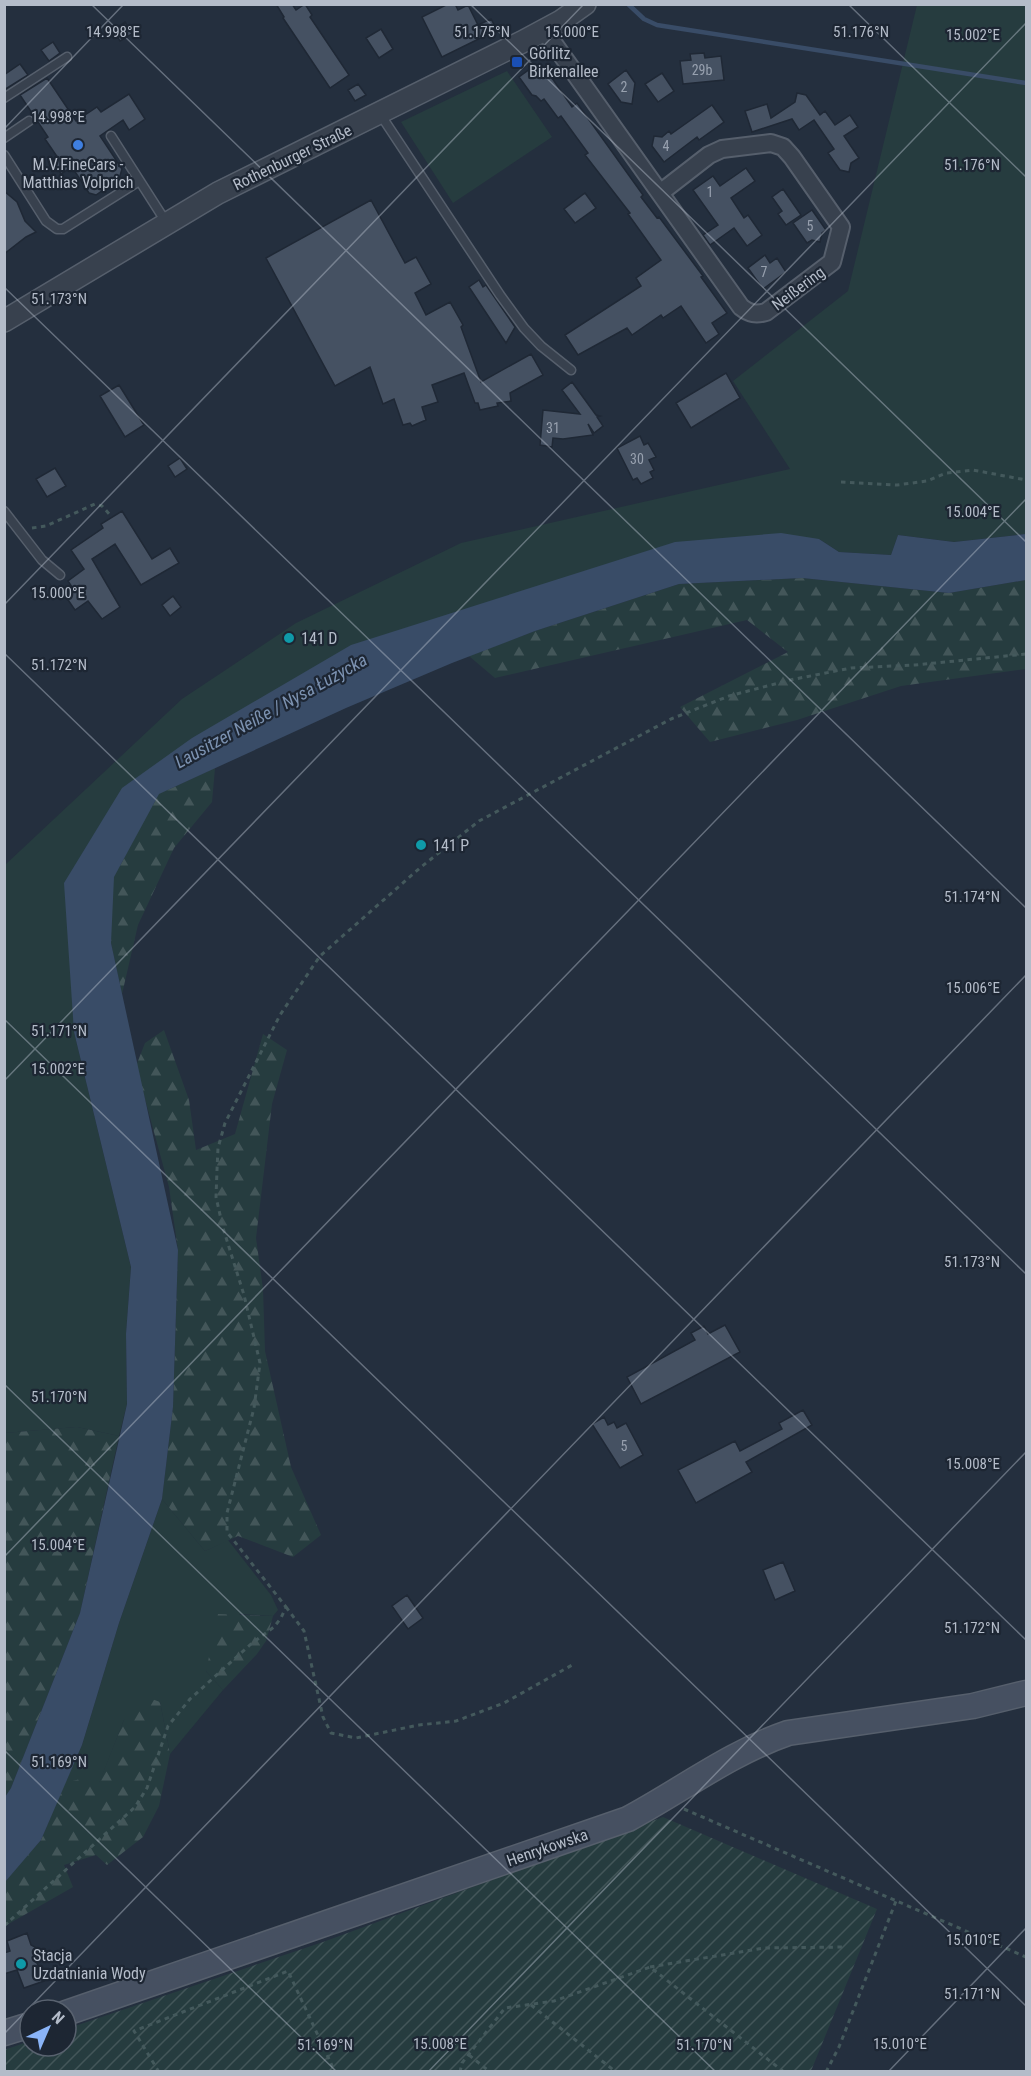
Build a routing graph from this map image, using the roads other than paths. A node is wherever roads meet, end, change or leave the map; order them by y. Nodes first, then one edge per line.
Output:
1 (585, 4) edge
2 (544, 30) junction
3 (67, 57) dead end
4 (4, 98) edge
5 (380, 114) junction
6 (29, 121) dead end
7 (111, 136) dead end
8 (4, 138) edge
9 (4, 155) edge
10 (139, 180) junction
11 (660, 193) junction
12 (166, 223) junction
13 (4, 321) edge
14 (571, 370) dead end
15 (6, 512) edge
16 (60, 575) dead end
17 (1026, 1693) edge
18 (78, 2009) edge

1 - 2 street, Rothenburger Straße
2 - 5 street, Rothenburger Straße
2 - 11 street, Neißering
3 - 4 lane
5 - 12 street, Rothenburger Straße
5 - 14 lane
6 - 8 lane
7 - 10 lane
9 - 10 lane
10 - 12 lane
11 - 11 street, Neißering
12 - 13 street, Rothenburger Straße
15 - 16 lane
17 - 18 main road, Henrykowska

